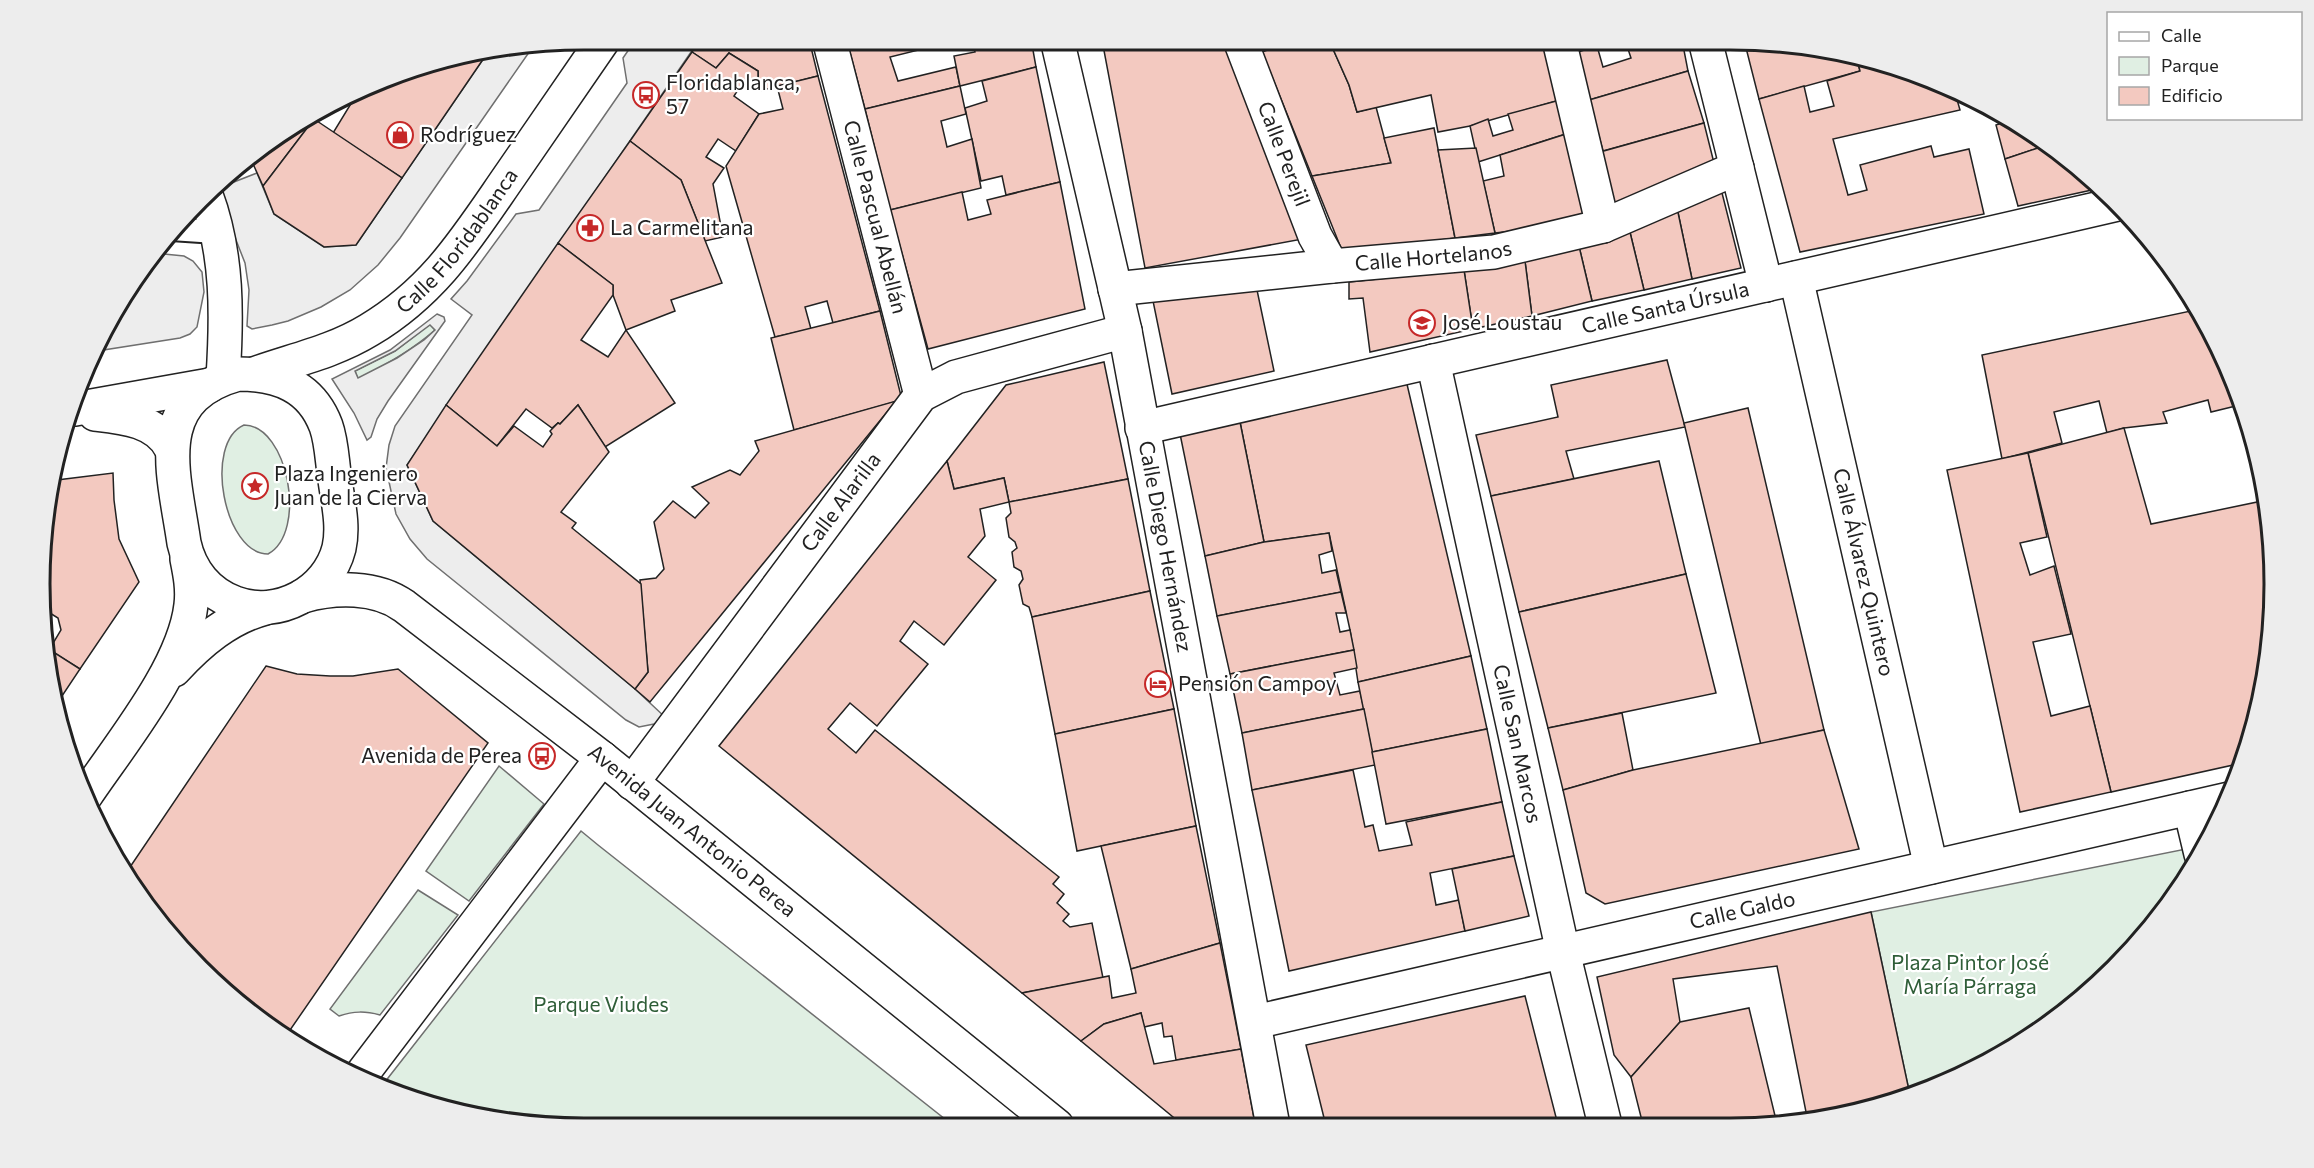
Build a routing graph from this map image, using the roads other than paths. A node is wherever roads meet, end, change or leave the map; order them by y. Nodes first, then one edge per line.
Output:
1 (596, 50) edge
2 (832, 50) edge
3 (1060, 50) edge
4 (1244, 50) edge
5 (1561, 50) edge
6 (1708, 50) edge
7 (1737, 168) junction
8 (208, 204) edge
9 (2108, 206) edge
10 (1603, 226) junction
11 (184, 230) edge
12 (216, 232) junction
13 (1332, 266) junction
14 (1781, 281) junction
15 (1115, 289) junction
16 (1125, 331) junction
17 (1432, 361) junction
18 (229, 379) junction
19 (921, 395) junction
20 (79, 410) edge
21 (78, 411) edge
22 (1142, 428) junction
23 (171, 448) junction
24 (187, 556) junction
25 (303, 596) junction
26 (265, 608) junction
27 (162, 682) junction
28 (602, 758) junction
29 (632, 783) junction
30 (90, 789) edge
31 (2218, 802) edge
32 (2190, 808) junction
33 (2198, 841) edge
34 (1931, 867) junction
35 (1563, 952) junction
36 (1255, 1022) junction
37 (364, 1071) edge
38 (1047, 1118) edge
39 (1272, 1118) edge
40 (1603, 1118) edge

1 - 18 street, Calle Floridablanca
2 - 19 street, Calle Pascual Abellán
3 - 15 street, Calle Diego Hernández
4 - 13 street, Calle Perejil
5 - 10 street
6 - 7 street, Calle Álvarez Quintero
7 - 10 street, Calle Hortelanos
7 - 14 street, Calle Álvarez Quintero
8 - 12 street
9 - 14 street, Calle Santa Úrsula
10 - 13 street, Calle Hortelanos
11 - 12 lane
12 - 18 street
13 - 15 street, Calle Hortelanos
14 - 17 street, Calle Santa Úrsula
14 - 34 street, Calle Álvarez Quintero
15 - 16 street, Calle Diego Hernández
16 - 19 street, Calle Alarilla
16 - 22 street, Calle Diego Hernández
17 - 22 street, Calle Santa Úrsula
17 - 35 street, Calle San Marcos
18 - 20 street, Calle Floridablanca
18 - 23 street
18 - 25 street
19 - 29 street, Calle Alarilla
21 - 23 street
22 - 36 street, Calle Diego Hernández
23 - 24 street
24 - 26 street
24 - 27 street
25 - 26 street
25 - 28 street, Avenida Juan Antonio Perea
26 - 27 street
27 - 30 street
28 - 29 street, Avenida Juan Antonio Perea
28 - 37 street
29 - 38 street, Avenida Juan Antonio Perea
31 - 32 street, Calle Galdo
32 - 33 street
32 - 34 street, Calle Galdo
34 - 35 street, Calle Galdo
35 - 36 street, Calle Galdo
35 - 40 street, Calle San Marcos
36 - 39 street, Calle Diego Hernández

